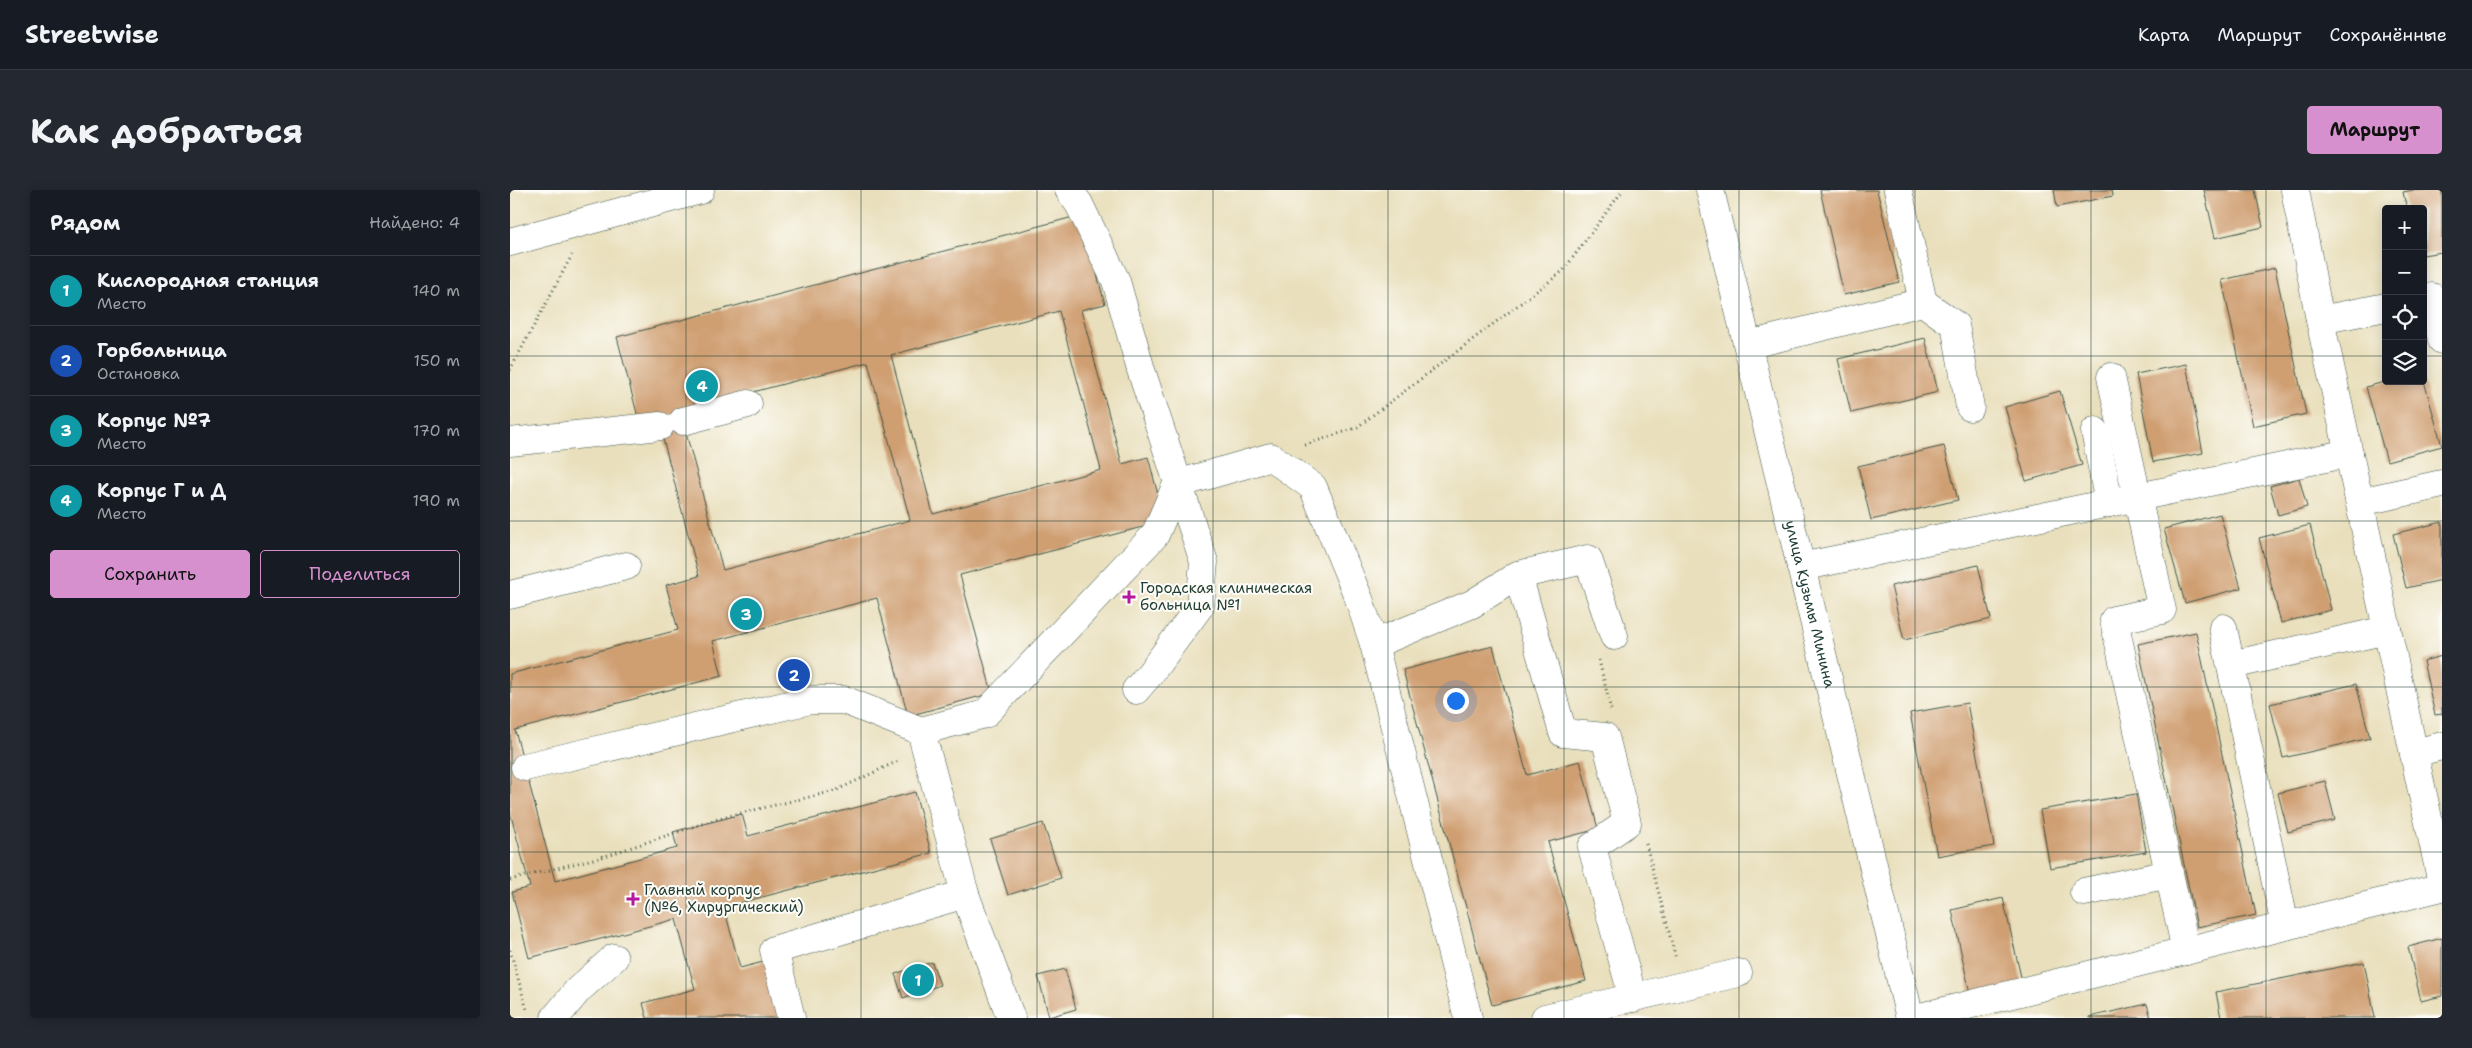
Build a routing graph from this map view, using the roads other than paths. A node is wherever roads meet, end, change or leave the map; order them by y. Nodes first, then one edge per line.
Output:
1 (700, 190) edge
2 (1069, 190) edge
3 (1710, 190) edge
4 (1898, 190) edge
5 (2296, 190) edge
6 (510, 242) edge
7 (2433, 297) edge
8 (1923, 302) junction
9 (2382, 308) edge
10 (2320, 320) junction
11 (2442, 340) edge
12 (1748, 345) junction
13 (2111, 376) dead end
14 (748, 404) dead end
15 (1970, 407) dead end
16 (2095, 431) dead end
17 (510, 442) edge
18 (2349, 453) junction
19 (1177, 484) junction
20 (2442, 484) edge
21 (2138, 497) junction
22 (2360, 502) junction
23 (2109, 503) junction
24 (626, 566) dead end
25 (1801, 567) junction
26 (1518, 575) junction
27 (510, 595) edge
28 (2223, 628) dead end
29 (2388, 630) junction
30 (1614, 636) dead end
31 (1374, 644) junction
32 (2231, 665) junction
33 (1136, 690) dead end
34 (921, 731) junction
35 (2442, 746) edge
36 (2414, 753) junction
37 (525, 767) dead end
38 (2169, 874) junction
39 (2442, 883) edge
40 (2442, 887) edge
41 (2084, 892) dead end
42 (964, 894) junction
43 (2285, 926) junction
44 (2186, 951) junction
45 (614, 958) dead end
46 (1738, 973) dead end
47 (1633, 998) junction
48 (555, 1018) edge
49 (791, 1018) edge
50 (1011, 1018) edge
51 (1468, 1018) edge
52 (1546, 1018) edge
53 (1910, 1018) edge
54 (1916, 1018) edge

1 - 6 street
2 - 19 street
3 - 12 street, улица Кузьмы Минина
4 - 8 street
5 - 10 street
7 - 11 street
8 - 12 street
8 - 15 street
9 - 10 street
10 - 18 street
12 - 25 street, улица Кузьмы Минина
13 - 21 street
14 - 17 street
16 - 23 street
18 - 21 street
18 - 22 street
19 - 31 street
19 - 33 street
19 - 34 street
20 - 22 street
21 - 23 street
21 - 38 street
22 - 29 street
23 - 25 street
24 - 27 street
25 - 53 street, улица Кузьмы Минина
26 - 30 street
26 - 31 street
26 - 47 street
28 - 32 street
29 - 32 street
29 - 36 street
31 - 51 street
32 - 43 street
34 - 37 street
34 - 42 street
35 - 36 street
36 - 39 street
38 - 41 street
38 - 44 street
40 - 43 street
42 - 49 street
42 - 50 street
43 - 44 street
44 - 54 street
45 - 48 street
46 - 47 street
47 - 52 street

